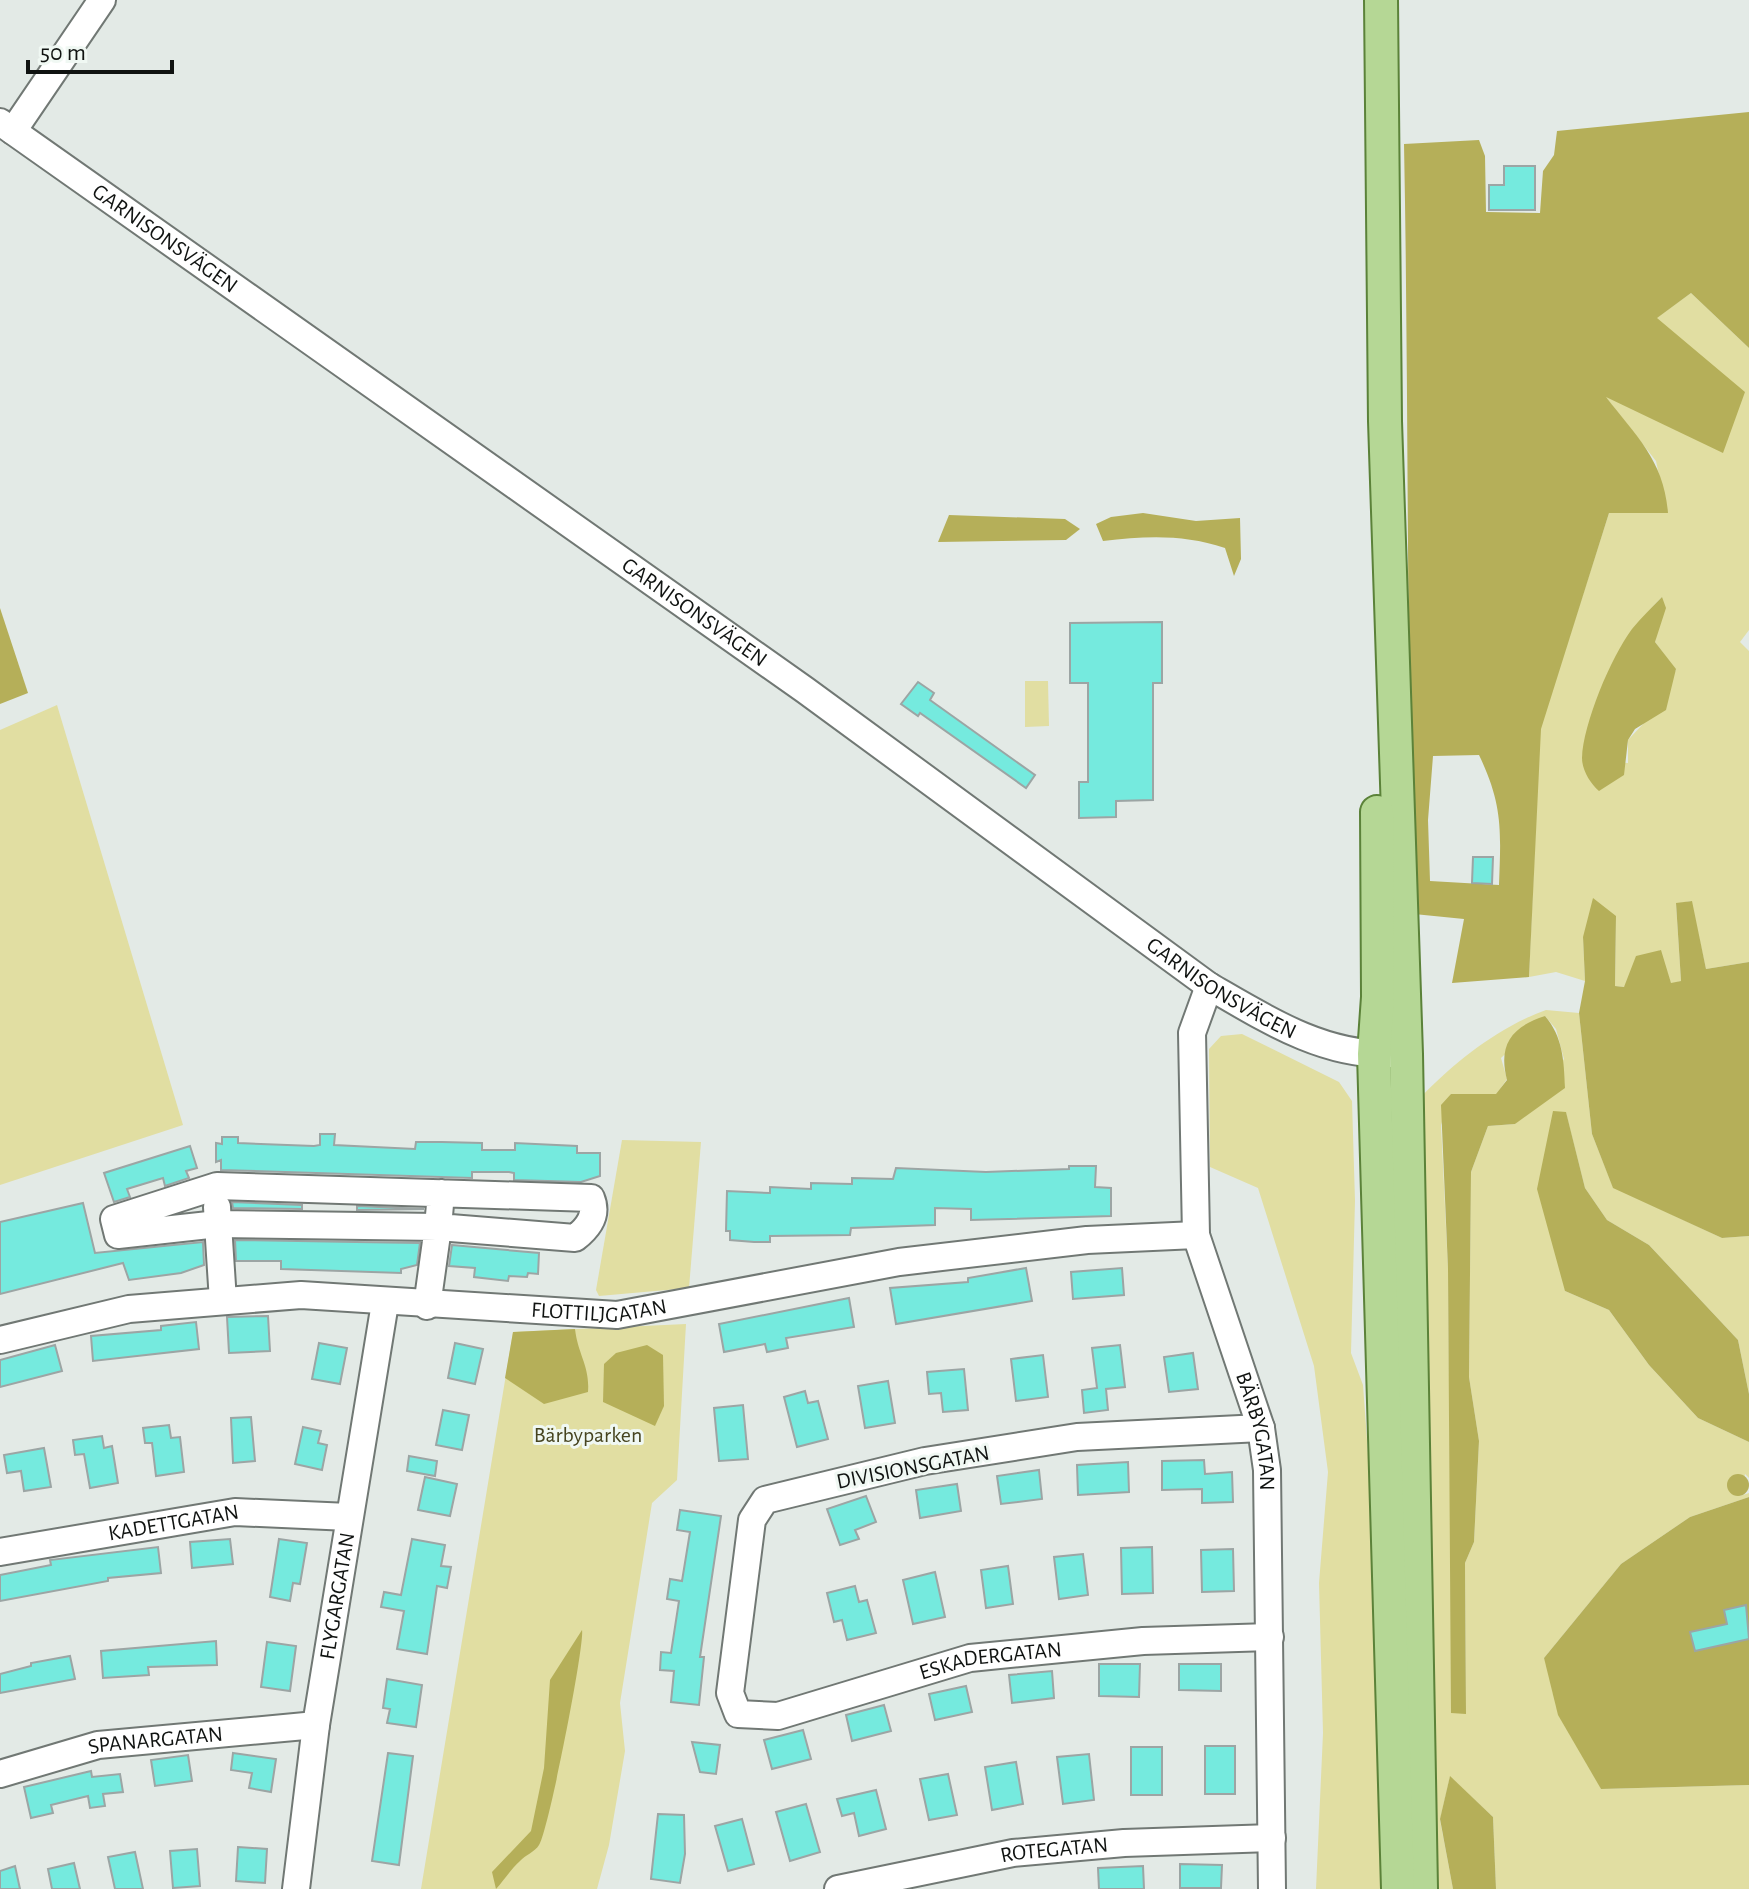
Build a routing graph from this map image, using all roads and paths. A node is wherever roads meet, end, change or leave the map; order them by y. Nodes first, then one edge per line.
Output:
1 (102, 0) edge
2 (1381, 0) edge
3 (6, 126) edge
4 (1385, 421) junction
5 (1209, 986) junction
6 (1374, 1054) junction
7 (1406, 1054) junction
8 (217, 1186) junction
9 (441, 1193) junction
10 (218, 1224) junction
11 (438, 1227) junction
12 (1196, 1235) junction
13 (223, 1301) junction
14 (385, 1303) junction
15 (427, 1306) junction
16 (0, 1340) edge
17 (1261, 1428) junction
18 (349, 1517) junction
19 (0, 1552) edge
20 (1270, 1637) junction
21 (730, 1693) joint
22 (316, 1725) junction
23 (0, 1774) edge
24 (1272, 1838) junction
25 (296, 1889) edge
26 (838, 1889) edge
27 (1272, 1889) edge
28 (1398, 1889) edge
29 (1421, 1889) edge

1 - 3 street
2 - 4 main road
3 - 5 street, GARNISONSVÄGEN
4 - 6 main road
4 - 7 main road
5 - 6 street, GARNISONSVÄGEN
5 - 12 street, BÄRBYGATAN
6 - 7 street, GARNISONSVÄGEN
6 - 28 main road
7 - 29 main road
8 - 9 street
8 - 10 street
8 - 10 street
9 - 11 street
9 - 11 street
10 - 11 street
10 - 13 street
11 - 15 street
12 - 15 street, FLOTTILJGATAN
12 - 17 street, BÄRBYGATAN
13 - 14 street, FLOTTILJGATAN
13 - 16 street, FLOTTILJGATAN
14 - 15 street, FLOTTILJGATAN
14 - 18 street, FLYGARGATAN
17 - 20 street, BÄRBYGATAN
17 - 21 street, DIVISIONSGATAN
18 - 19 street, KADETTGATAN
18 - 22 street, FLYGARGATAN
20 - 21 street, ESKADERGATAN
20 - 24 street, BÄRBYGATAN
22 - 23 street, SPANARGATAN
22 - 25 street, FLYGARGATAN
24 - 26 street, ROTEGATAN
24 - 27 street, BÄRBYGATAN

